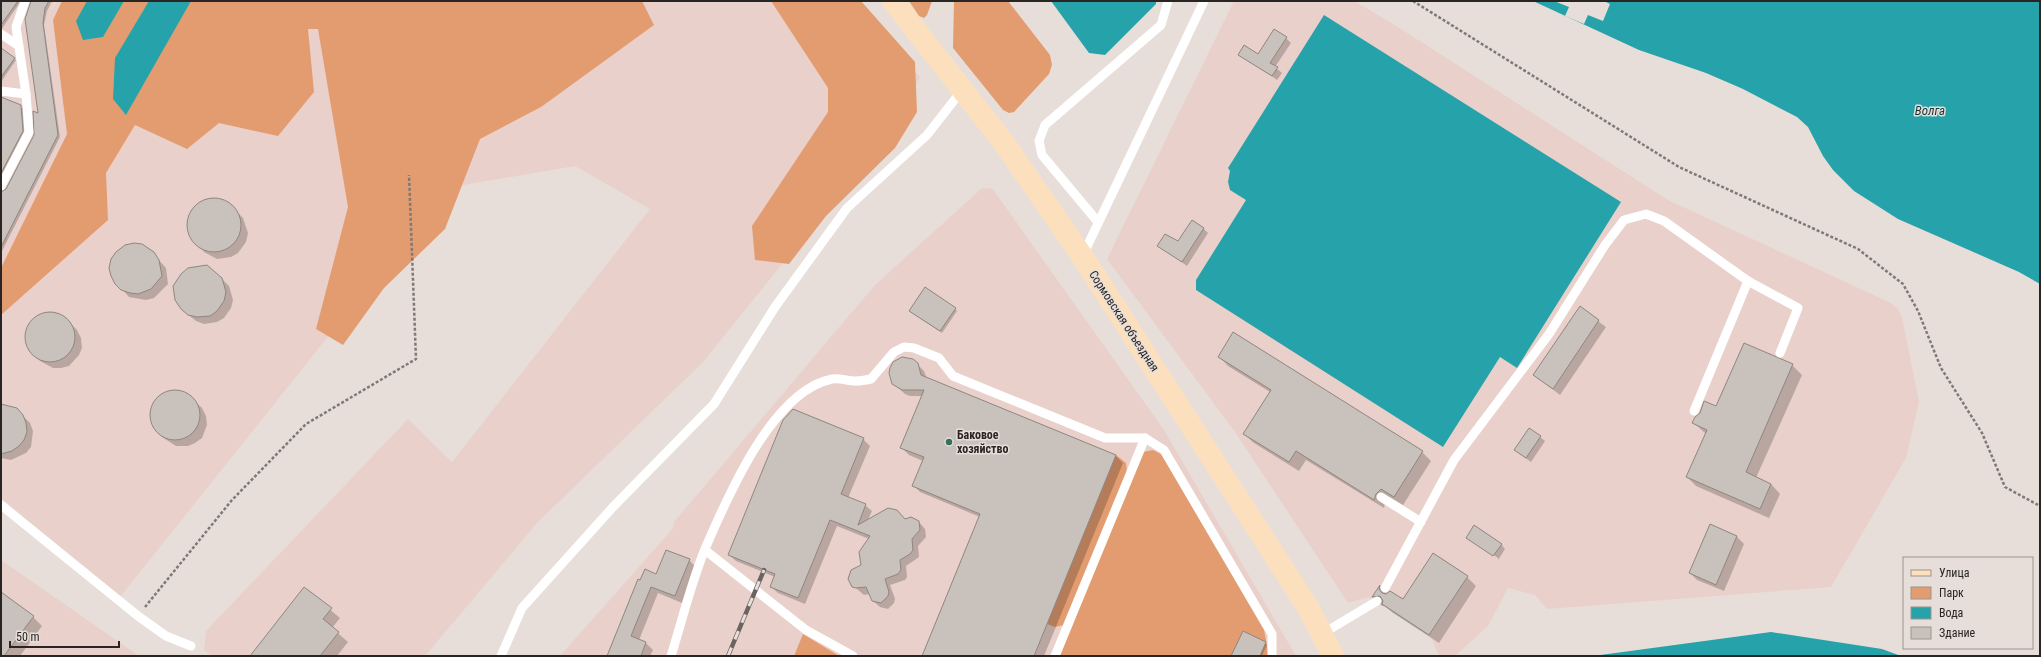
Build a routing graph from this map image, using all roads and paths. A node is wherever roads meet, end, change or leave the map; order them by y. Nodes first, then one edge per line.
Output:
1 (25, 1) edge
2 (1168, 1) edge
3 (1204, 1) edge
4 (1413, 1) edge
5 (891, 3) edge
6 (1, 34) edge
7 (19, 46) junction
8 (963, 88) junction
9 (1, 92) edge
10 (26, 94) junction
11 (409, 175) dead end
12 (1, 186) edge
13 (1098, 222) junction
14 (1082, 256) junction
15 (1748, 281) junction
16 (1780, 353) dead end
17 (1694, 411) dead end
18 (1144, 438) junction
19 (1381, 497) dead end
20 (1, 505) edge
21 (2040, 506) edge
22 (1421, 522) junction
23 (705, 550) junction
24 (1386, 588) dead end
25 (1377, 601) dead end
26 (138, 616) junction
27 (1322, 634) junction
28 (192, 646) dead end
29 (501, 656) edge
30 (671, 656) edge
31 (853, 656) edge
32 (1055, 656) edge
33 (1272, 656) edge
34 (1333, 656) edge

1 - 7 lane
2 - 13 lane
3 - 13 lane
4 - 21 path
5 - 8 street, Сормовская объездная
6 - 7 lane
7 - 10 lane
8 - 14 street, Сормовская объездная
8 - 29 lane
9 - 10 lane
10 - 12 lane
11 - 26 path
13 - 14 lane
14 - 27 street, Сормовская объездная
15 - 16 lane
15 - 17 lane
15 - 22 lane
18 - 23 lane
18 - 32 lane
18 - 33 lane
19 - 22 lane
20 - 26 lane
22 - 24 lane
23 - 30 lane
23 - 31 lane
25 - 27 lane
26 - 28 lane
27 - 34 street, Сормовская объездная

